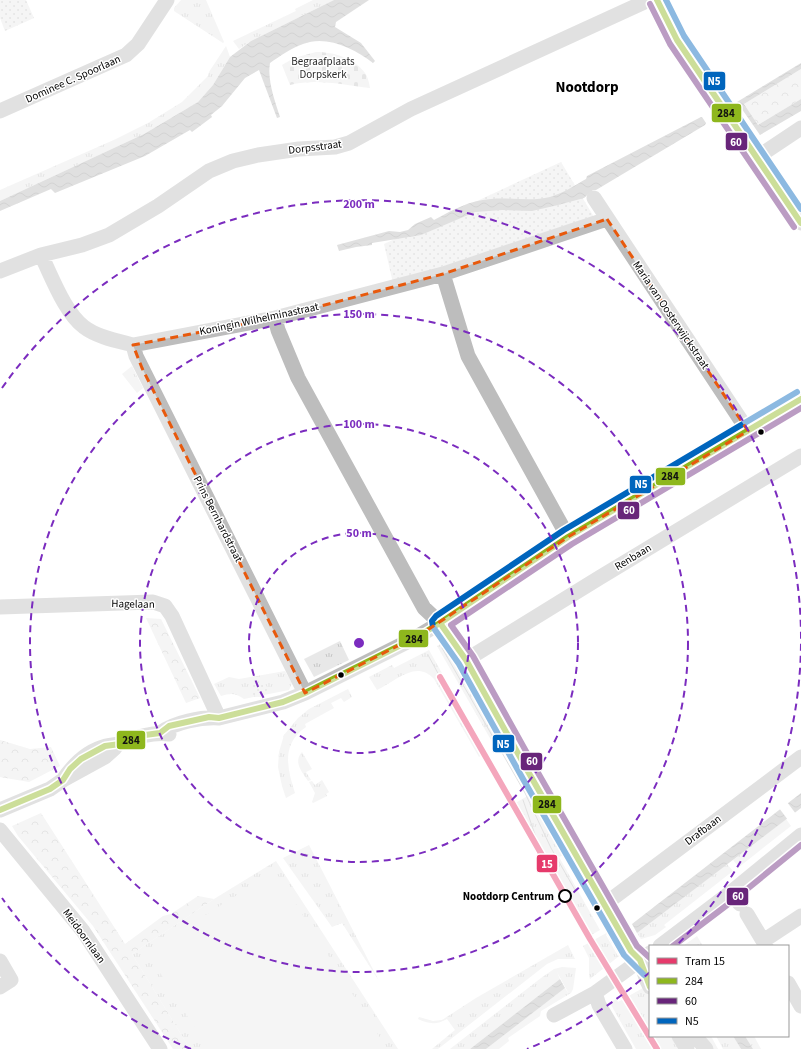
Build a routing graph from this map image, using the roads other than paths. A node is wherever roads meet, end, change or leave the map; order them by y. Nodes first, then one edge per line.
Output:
1 (167, 0) edge
2 (649, 0) edge
3 (657, 0) edge
4 (0, 111) edge
5 (801, 128) edge
6 (756, 158) junction
7 (594, 198) dead end
8 (607, 219) junction
9 (801, 223) edge
10 (41, 255) junction
11 (0, 270) edge
12 (443, 274) junction
13 (275, 318) junction
14 (133, 345) junction
15 (801, 399) edge
16 (748, 431) junction
17 (801, 456) edge
18 (568, 537) junction
19 (0, 607) edge
20 (440, 623) junction
21 (466, 660) junction
22 (305, 693) junction
23 (219, 718) junction
24 (801, 757) edge
25 (0, 810) edge
26 (0, 830) edge
27 (801, 835) edge
28 (605, 904) junction
29 (739, 904) junction
30 (801, 916) edge
31 (765, 943) edge
32 (662, 945) edge
33 (647, 960) edge
34 (0, 961) edge
35 (649, 985) edge
36 (789, 985) edge
37 (0, 987) edge
38 (595, 993) junction
39 (801, 1006) edge
40 (554, 1016) dead end
41 (680, 1037) edge
42 (696, 1037) edge
43 (160, 1049) edge
44 (625, 1049) edge
45 (687, 1049) edge
46 (706, 1049) edge

1 - 4 street, Dominee C. Spoorlaan
2 - 10 street, Dorpsstraat
3 - 6 street
5 - 6 street
6 - 9 street
7 - 8 street, Maria van Oosterwijckstraat
8 - 12 street, Koningin Wilhelminastraat
8 - 16 street, Maria van Oosterwijckstraat
10 - 11 street, Dorpsstraat
10 - 14 street, Koningin Wilhelminastraat
12 - 13 street, Koningin Wilhelminastraat
12 - 18 street
13 - 14 street, Koningin Wilhelminastraat
13 - 20 street
14 - 22 street, Prins Bernhardstraat
15 - 16 street
16 - 18 street
17 - 21 street, Renbaan
18 - 20 street
19 - 23 street, Hagelaan
20 - 21 street
20 - 22 street
21 - 28 street
22 - 23 street
23 - 25 street
24 - 28 street, Drafbaan
26 - 43 street, Meidoornlaan
27 - 29 street
28 - 33 street
29 - 31 street
29 - 32 street
30 - 31 street
33 - 35 street
33 - 38 street
34 - 37 street
36 - 39 street
38 - 40 street
38 - 44 street
41 - 45 street
42 - 46 street

